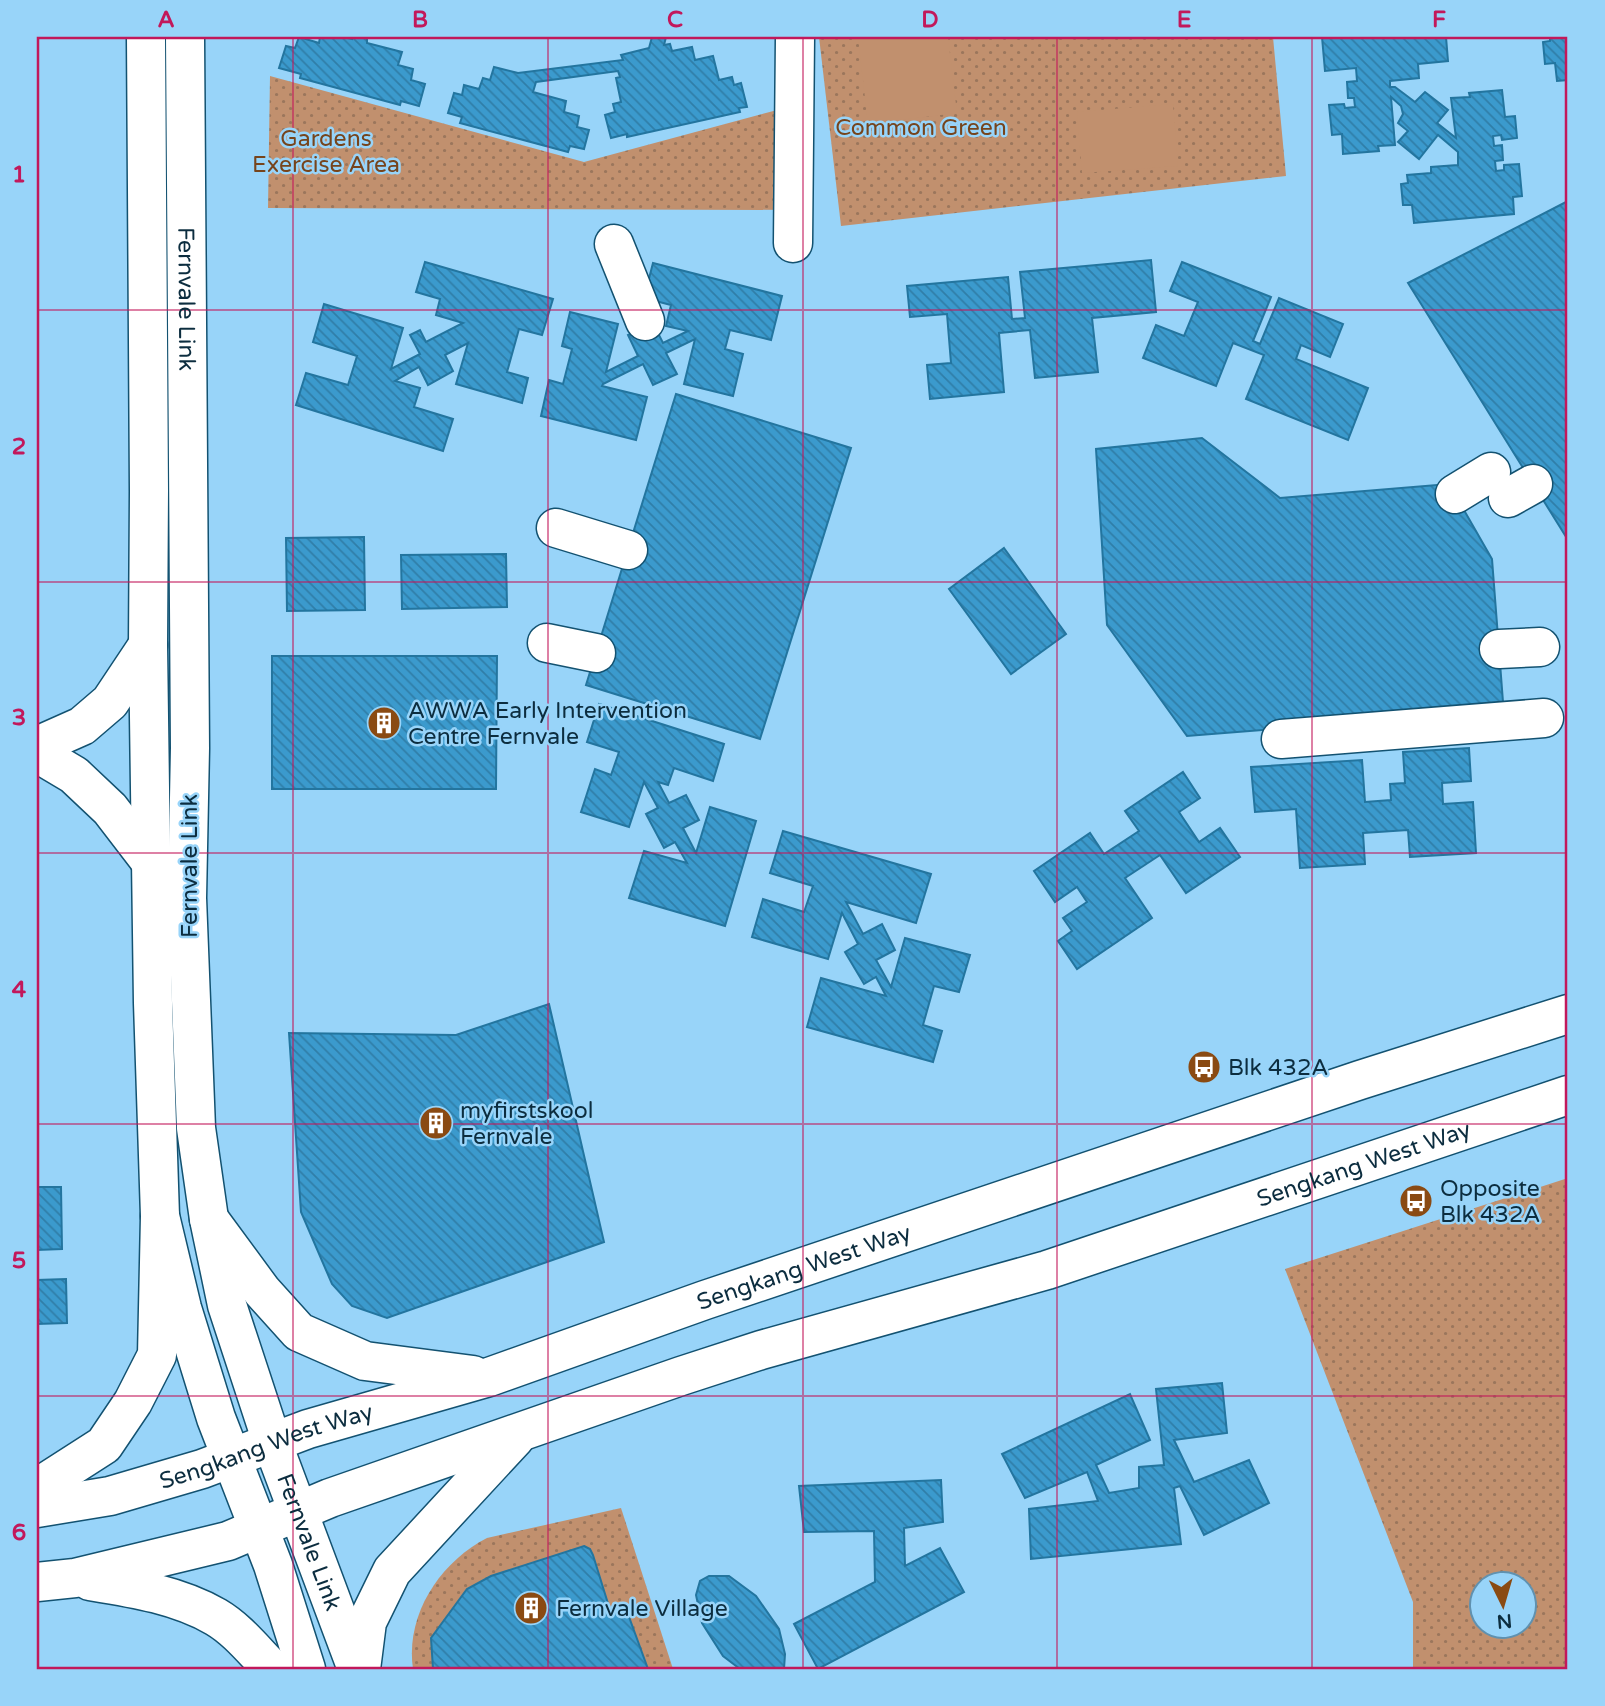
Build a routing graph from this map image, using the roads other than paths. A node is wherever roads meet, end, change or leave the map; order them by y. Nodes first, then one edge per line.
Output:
1 (146, 37) edge
2 (185, 37) edge
3 (795, 37) edge
4 (793, 243) dead end
5 (614, 244) dead end
6 (645, 321) dead end
7 (1511, 485) dead end
8 (1455, 494) dead end
9 (556, 528) dead end
10 (628, 550) dead end
11 (547, 643) dead end
12 (148, 645) junction
13 (1540, 647) dead end
14 (1499, 649) dead end
15 (596, 653) dead end
16 (1544, 718) dead end
17 (1281, 739) dead end
18 (37, 746) edge
19 (37, 753) edge
20 (153, 865) junction
21 (1568, 1014) edge
22 (1568, 1096) edge
23 (160, 1216) junction
24 (209, 1219) junction
25 (489, 1377) junction
26 (518, 1434) junction
27 (272, 1442) junction
28 (232, 1458) junction
29 (37, 1488) edge
30 (37, 1508) edge
31 (297, 1511) junction
32 (258, 1528) junction
33 (75, 1578) junction
34 (37, 1582) edge
35 (272, 1669) edge
36 (306, 1669) edge
37 (359, 1669) edge

1 - 12 main road, Fernvale Link
2 - 24 main road, Fernvale Link
3 - 4 main road
5 - 6 main road
7 - 8 main road
9 - 10 main road
11 - 15 main road
12 - 18 main road
12 - 20 main road, Fernvale Link
13 - 14 main road
16 - 17 main road
19 - 20 main road
20 - 23 main road, Fernvale Link
21 - 25 main road, Sengkang West Way
22 - 26 main road, Sengkang West Way
23 - 28 main road, Fernvale Link
23 - 29 main road
24 - 25 main road
24 - 27 main road, Fernvale Link
25 - 27 main road, Sengkang West Way
26 - 31 main road, Sengkang West Way
26 - 37 main road
27 - 28 main road, Sengkang West Way
27 - 31 main road, Fernvale Link
28 - 30 main road, Sengkang West Way
28 - 32 main road, Fernvale Link
31 - 32 main road, Sengkang West Way
31 - 37 main road, Fernvale Link
32 - 33 main road, Sengkang West Way
32 - 36 main road, Fernvale Link
33 - 34 main road, Sengkang West Way
33 - 35 main road

